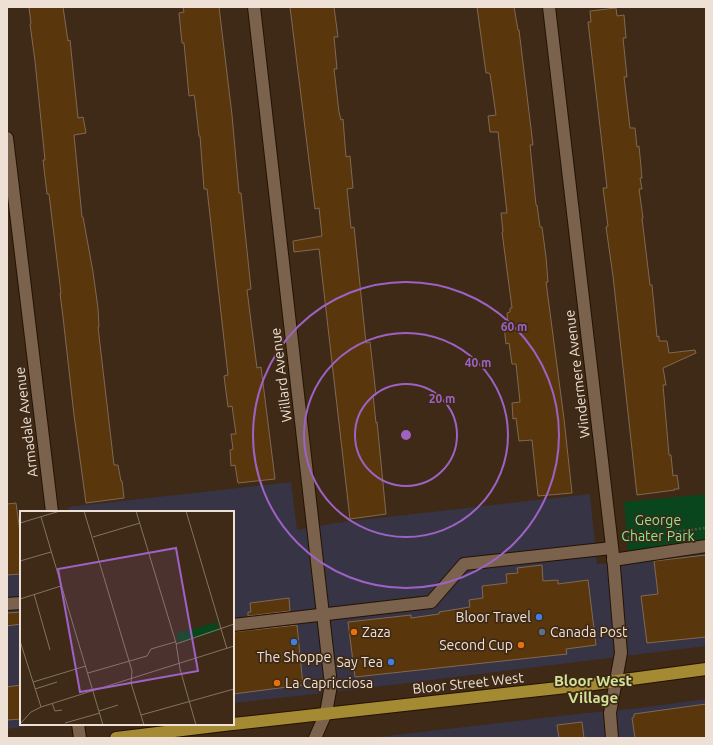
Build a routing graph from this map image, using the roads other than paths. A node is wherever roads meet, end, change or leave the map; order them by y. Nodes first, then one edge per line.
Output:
1 (254, 7) edge
2 (549, 7) edge
3 (7, 138) edge
4 (52, 511) edge
5 (706, 546) edge
6 (612, 548) junction
7 (613, 560) junction
8 (20, 602) edge
9 (7, 604) edge
10 (324, 615) junction
11 (234, 625) edge
12 (706, 669) edge
13 (616, 681) junction
14 (326, 713) junction
15 (234, 724) edge
16 (78, 725) edge
17 (225, 725) edge
18 (80, 738) edge
19 (116, 738) edge
20 (316, 738) edge
21 (612, 738) edge

1 - 10 street, Willard Avenue
2 - 6 street, Windermere Avenue
3 - 4 street, Armadale Avenue
5 - 7 street
6 - 7 street, Windermere Avenue
6 - 10 street
7 - 13 street, Windermere Avenue
8 - 9 street
10 - 11 street
10 - 14 street, Willard Avenue
12 - 13 main road, Bloor Street West
13 - 14 main road, Bloor Street West
13 - 21 street, Windermere Avenue
14 - 15 main road, Bloor Street West
14 - 20 street, Willard Avenue
16 - 18 street
17 - 19 main road, Bloor Street West

